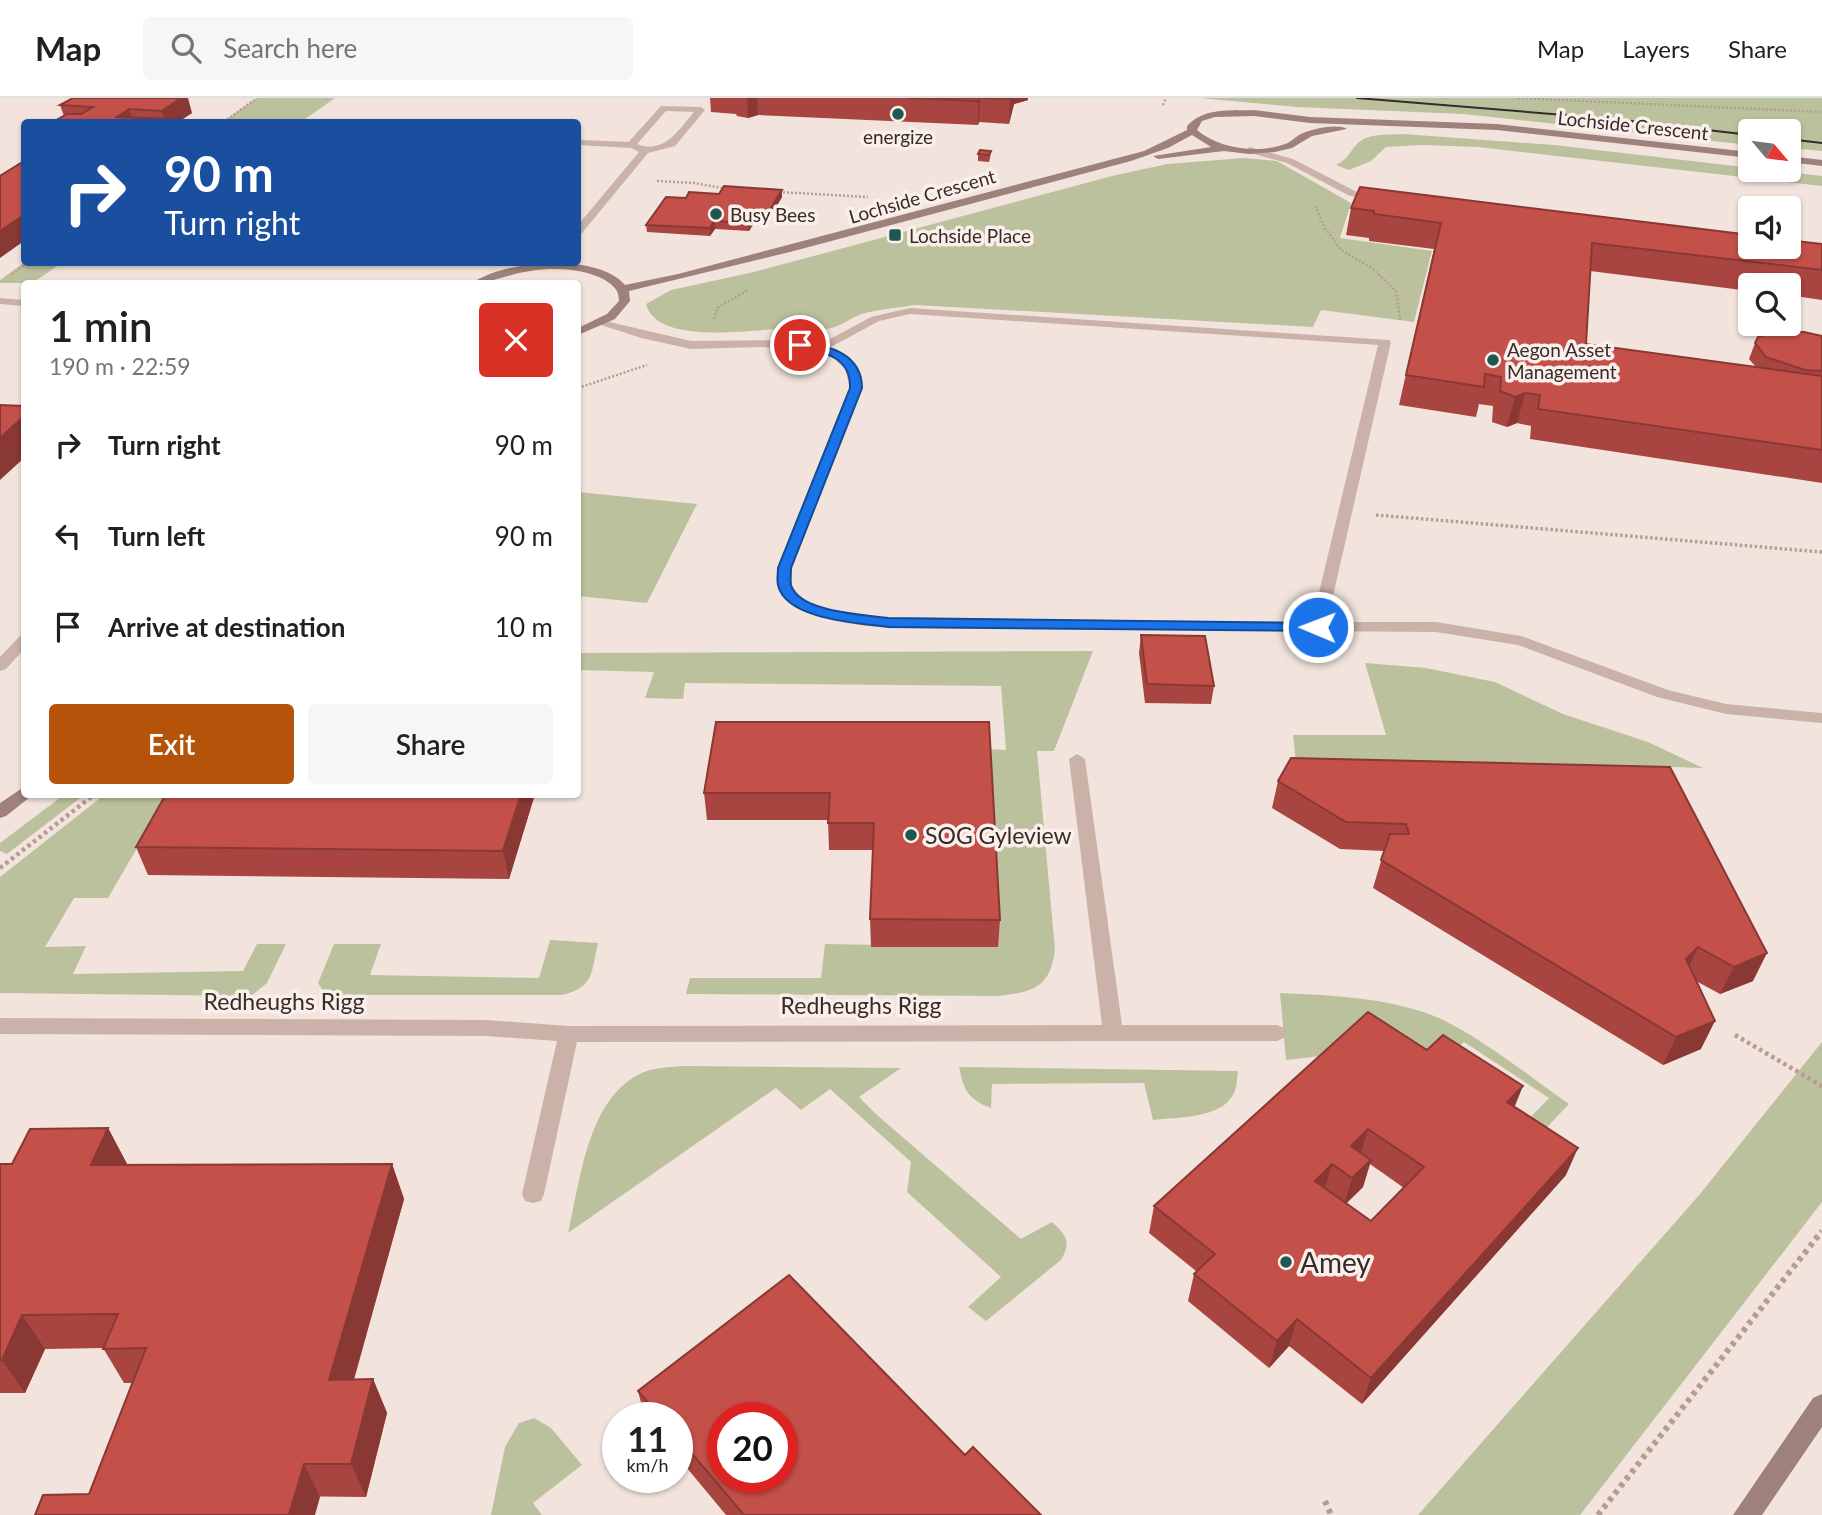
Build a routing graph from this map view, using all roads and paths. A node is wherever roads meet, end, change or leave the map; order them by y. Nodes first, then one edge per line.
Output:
1 (257, 98) edge
2 (1166, 98) edge
3 (1518, 98) edge
4 (1163, 105) dead end
5 (1822, 112) edge
6 (1278, 117) junction
7 (228, 119) edge
8 (1387, 124) junction
9 (1192, 131) junction
10 (1301, 140) junction
11 (581, 143) dead end
12 (631, 145) junction
13 (1235, 149) junction
14 (1250, 150) junction
15 (645, 151) junction
16 (1738, 154) edge
17 (1801, 161) edge
18 (1108, 163) junction
19 (1822, 163) edge
20 (1306, 170) junction
21 (624, 179) junction
22 (740, 190) edge
23 (767, 191) edge
24 (878, 197) dead end
25 (1386, 202) edge
26 (581, 228) edge
27 (542, 266) edge
28 (553, 266) edge
29 (486, 280) edge
30 (623, 289) junction
31 (0, 301) edge
32 (21, 303) edge
33 (601, 324) junction
34 (581, 331) edge
35 (1385, 342) junction
36 (823, 347) junction
37 (1343, 513) junction
38 (1822, 552) edge
39 (1318, 627) junction
40 (21, 643) edge
41 (0, 666) edge
42 (1822, 718) edge
43 (1077, 759) dead end
44 (21, 795) edge
45 (89, 798) edge
46 (0, 812) edge
47 (0, 868) edge
48 (0, 1026) edge
49 (1113, 1032) junction
50 (1277, 1033) dead end
51 (569, 1034) junction
52 (1735, 1035) dead end
53 (1822, 1086) edge
54 (533, 1194) dead end
55 (1822, 1231) edge
56 (1822, 1406) edge
57 (1325, 1501) dead end
58 (1331, 1515) edge
59 (1598, 1515) edge
60 (1746, 1515) edge

1 - 7 path
2 - 4 path
3 - 5 path
6 - 8 street, Lochside Crescent
6 - 9 street, Lochside Crescent
6 - 10 street
8 - 10 street, Lochside Crescent
8 - 16 street, Lochside Crescent
9 - 13 street, Lochside Crescent
9 - 18 street, Lochside Crescent
10 - 14 street, Lochside Crescent
10 - 20 street
11 - 12 street
12 - 15 street
12 - 15 street
13 - 14 street, Lochside Crescent
13 - 18 street, Lochside Crescent
14 - 20 street
15 - 21 street
17 - 19 street
18 - 30 street, Lochside Crescent
20 - 25 street
20 - 35 path
21 - 22 path
21 - 26 street
23 - 24 path
27 - 29 street
28 - 30 street
30 - 33 street
31 - 32 street
33 - 34 street
33 - 36 street
35 - 36 street
35 - 37 street
36 - 39 street
37 - 38 path
37 - 39 street
39 - 42 street
40 - 41 street
43 - 49 street
44 - 46 street
45 - 47 path
48 - 51 street, Redheughs Rigg
49 - 50 street, Redheughs Rigg
49 - 51 street, Redheughs Rigg
51 - 54 street
52 - 53 path
55 - 59 path
56 - 60 street
57 - 58 path

